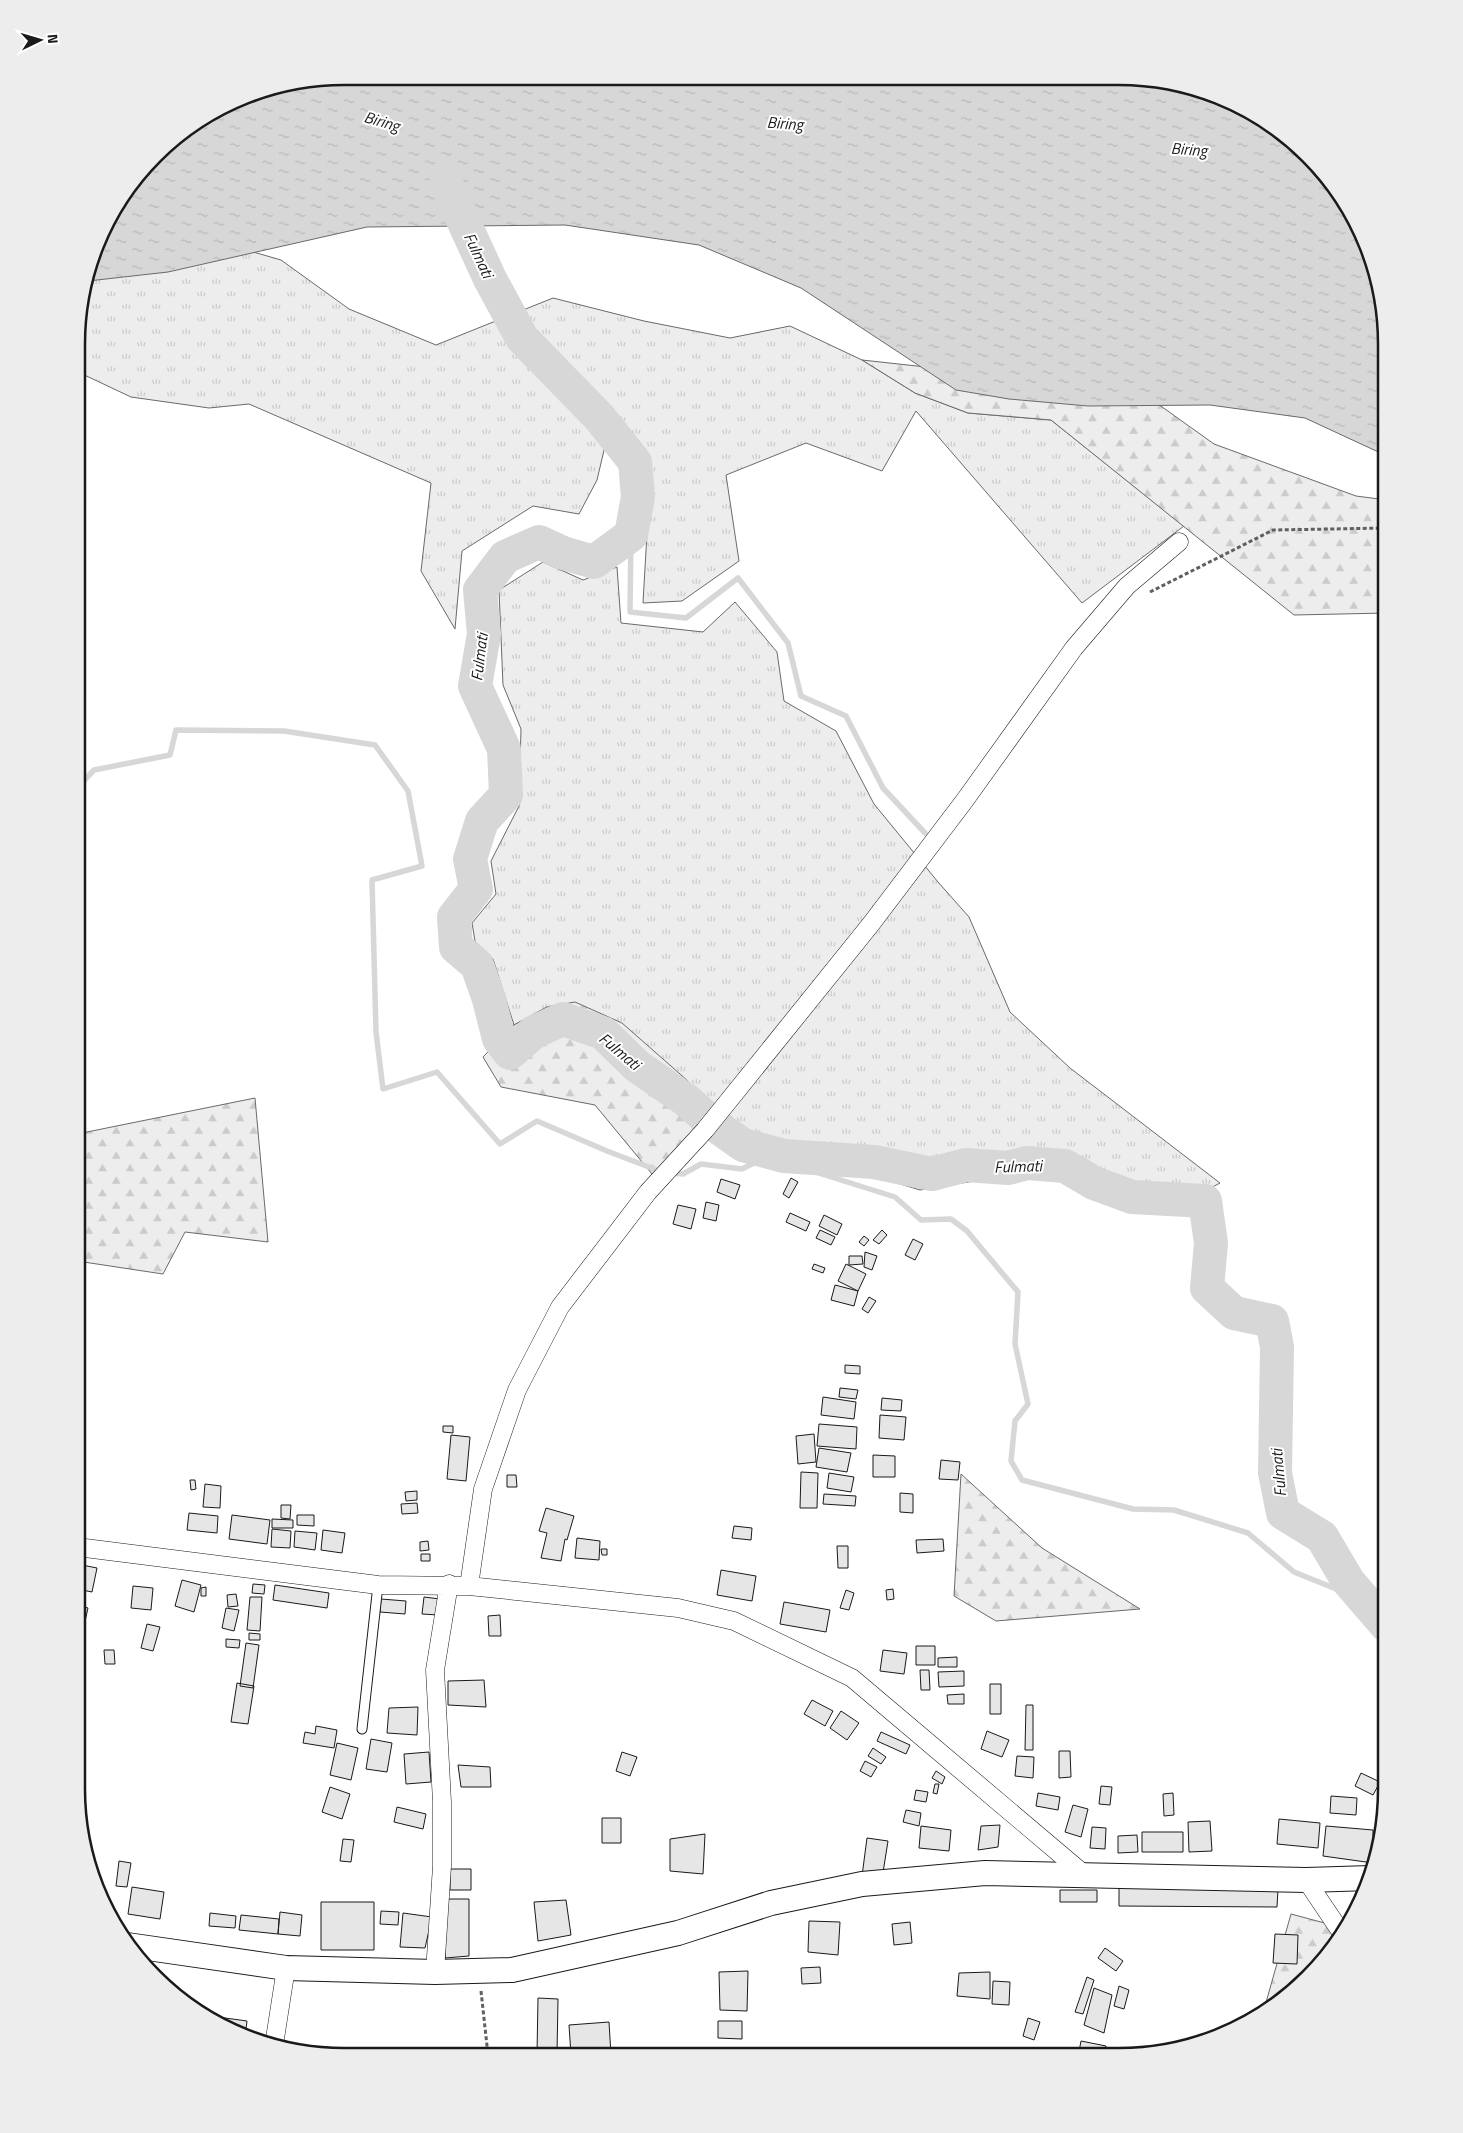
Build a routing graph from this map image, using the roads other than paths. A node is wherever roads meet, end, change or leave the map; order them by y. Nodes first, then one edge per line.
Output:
1 (1179, 542) dead end
2 (85, 1548) edge
3 (378, 1584) junction
4 (449, 1584) junction
5 (470, 1586) junction
6 (362, 1729) dead end
7 (1086, 1875) junction
8 (1362, 1878) edge
9 (1306, 1880) junction
10 (1338, 1927) edge
11 (138, 1946) edge
12 (286, 1968) junction
13 (435, 1972) junction
14 (275, 2038) edge

1 - 5 street
2 - 3 street
3 - 4 street
3 - 6 lane
4 - 5 street
4 - 13 street
5 - 7 street
7 - 9 street
7 - 13 street
8 - 9 street
9 - 10 street
11 - 12 street
12 - 13 street
12 - 14 street

